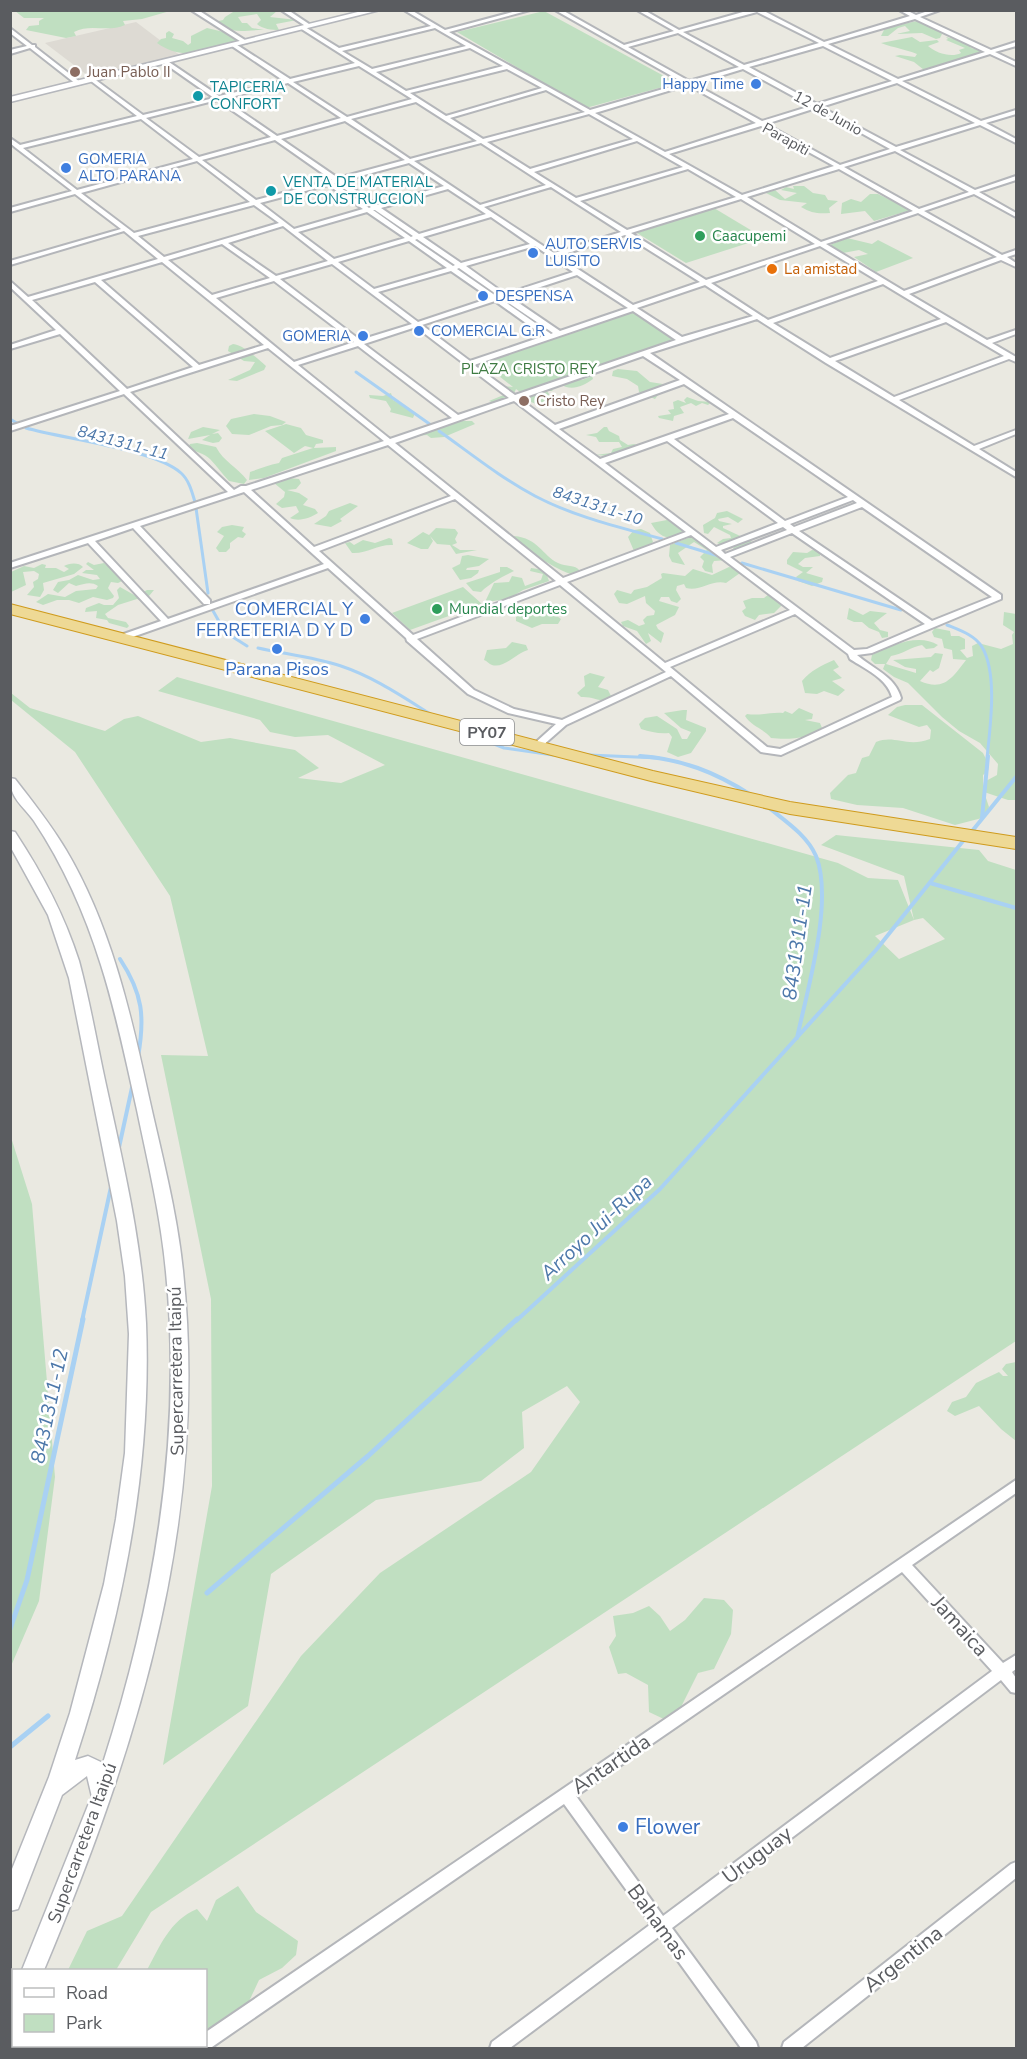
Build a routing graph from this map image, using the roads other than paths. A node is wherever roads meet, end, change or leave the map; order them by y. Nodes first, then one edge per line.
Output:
1 (193, 10) edge
2 (283, 10) edge
3 (377, 10) edge
4 (406, 10) edge
5 (528, 10) edge
6 (569, 10) edge
7 (627, 10) edge
8 (639, 10) edge
9 (766, 10) edge
10 (901, 10) edge
11 (938, 10) edge
12 (1008, 10) edge
13 (559, 11) edge
14 (758, 11) edge
15 (1017, 14) edge
16 (915, 17) junction
17 (437, 26) junction
18 (306, 27) junction
19 (10, 30) edge
20 (447, 31) junction
21 (679, 32) junction
22 (672, 34) junction
23 (244, 42) junction
24 (827, 44) junction
25 (1017, 44) edge
26 (234, 45) junction
27 (33, 46) junction
28 (472, 46) junction
29 (622, 47) junction
30 (338, 50) junction
31 (10, 52) edge
32 (990, 52) junction
33 (165, 62) junction
34 (359, 64) junction
35 (1017, 64) edge
36 (507, 67) junction
37 (742, 69) junction
38 (371, 71) junction
39 (93, 80) junction
40 (289, 81) junction
41 (901, 81) junction
42 (687, 83) junction
43 (78, 84) junction
44 (545, 89) junction
45 (405, 93) junction
46 (216, 99) junction
47 (10, 100) edge
48 (416, 100) junction
49 (1017, 107) edge
50 (814, 108) junction
51 (586, 111) junction
52 (1017, 112) edge
53 (142, 117) junction
54 (444, 118) junction
55 (347, 119) junction
56 (981, 121) junction
57 (759, 124) junction
58 (273, 138) junction
59 (638, 139) junction
60 (10, 140) edge
61 (482, 141) junction
62 (1017, 141) edge
63 (21, 149) junction
64 (891, 149) junction
65 (10, 154) edge
66 (664, 154) junction
67 (197, 159) junction
68 (408, 160) junction
69 (835, 166) junction
70 (689, 167) junction
71 (529, 171) junction
72 (1017, 178) edge
73 (336, 179) junction
74 (327, 181) junction
75 (552, 185) junction
76 (449, 188) junction
77 (78, 191) junction
78 (973, 192) junction
79 (740, 196) junction
80 (575, 200) junction
81 (254, 201) junction
82 (377, 207) junction
83 (479, 207) junction
84 (367, 209) junction
85 (10, 210) edge
86 (917, 211) junction
87 (492, 215) junction
88 (1017, 215) edge
89 (284, 224) junction
90 (126, 229) junction
91 (293, 231) junction
92 (627, 233) junction
93 (134, 235) junction
94 (418, 235) junction
95 (408, 238) junction
96 (224, 243) junction
97 (536, 244) junction
98 (819, 244) junction
99 (1017, 252) edge
100 (554, 255) junction
101 (1003, 257) junction
102 (165, 260) junction
103 (332, 261) junction
104 (10, 263) edge
105 (1017, 265) edge
106 (464, 266) junction
107 (451, 269) junction
108 (579, 272) junction
109 (274, 278) junction
110 (96, 280) junction
111 (884, 281) junction
112 (706, 282) junction
113 (10, 284) edge
114 (373, 291) junction
115 (904, 293) junction
116 (507, 297) junction
117 (210, 298) junction
118 (28, 299) junction
119 (497, 300) junction
120 (631, 308) junction
121 (759, 316) junction
122 (947, 319) junction
123 (768, 322) junction
124 (417, 325) junction
125 (62, 331) junction
126 (1017, 332) edge
127 (552, 333) junction
128 (681, 340) junction
129 (988, 342) junction
130 (357, 344) junction
131 (270, 345) junction
132 (10, 347) edge
133 (646, 354) junction
134 (1014, 358) edge
135 (829, 361) junction
136 (466, 362) junction
137 (294, 364) junction
138 (198, 368) junction
139 (685, 381) junction
140 (126, 393) junction
141 (515, 399) junction
142 (893, 400) junction
143 (734, 414) junction
144 (457, 418) junction
145 (554, 428) junction
146 (10, 429) edge
147 (1017, 432) edge
148 (668, 438) junction
149 (389, 442) junction
150 (974, 449) junction
151 (598, 462) junction
152 (1017, 476) edge
153 (244, 488) junction
154 (232, 492) junction
155 (457, 496) junction
156 (854, 497) junction
157 (864, 503) junction
158 (785, 524) junction
159 (134, 525) junction
160 (794, 531) junction
161 (692, 532) junction
162 (90, 540) junction
163 (313, 550) junction
164 (715, 550) junction
165 (724, 557) junction
166 (326, 563) junction
167 (10, 566) edge
168 (561, 583) junction
169 (207, 602) junction
170 (10, 609) edge
171 (796, 611) junction
172 (191, 612) junction
173 (166, 622) junction
174 (932, 625) junction
175 (121, 638) junction
176 (410, 639) junction
177 (852, 653) junction
178 (669, 669) junction
179 (563, 723) junction
180 (538, 745) junction
181 (10, 782) edge
182 (10, 835) edge
183 (1017, 843) edge
184 (1017, 1486) edge
185 (903, 1564) junction
186 (1017, 1661) edge
187 (1002, 1672) junction
188 (1017, 1687) edge
189 (566, 1795) junction
190 (51, 1798) junction
191 (99, 1807) junction
192 (1017, 1869) edge
193 (10, 1900) edge
194 (661, 1926) junction
195 (34, 1969) edge
196 (207, 2040) edge
197 (498, 2049) edge
198 (750, 2049) edge
199 (790, 2049) edge

1 - 23 street
2 - 18 street
3 - 18 street
4 - 17 street
5 - 20 street
6 - 13 street
7 - 22 street, 12 de Junio
8 - 21 street, 12 de Junio
9 - 24 street
10 - 16 street
11 - 16 street
12 - 15 street
13 - 29 street, Parapiti
14 - 21 street
14 - 24 street
16 - 24 street
16 - 32 street
17 - 20 street
17 - 30 street
18 - 23 street
18 - 30 street
19 - 27 street
20 - 28 street
21 - 22 street
21 - 37 street, 12 de Junio
22 - 29 street
22 - 37 street, 12 de Junio
23 - 26 street
24 - 37 street
24 - 41 street
25 - 32 street
26 - 33 street
26 - 40 street
27 - 31 street
27 - 43 street
28 - 36 street
28 - 38 street
29 - 42 street, Parapiti
30 - 34 street
32 - 35 street
32 - 41 street
33 - 39 street
33 - 46 street
34 - 38 street
34 - 40 street
36 - 44 street
36 - 45 street
37 - 42 street
37 - 50 street, 12 de Junio
38 - 45 street
39 - 43 street
39 - 53 street
40 - 46 street
40 - 55 street
41 - 50 street
41 - 56 street
42 - 51 street
42 - 57 street, Parapiti
43 - 47 street
44 - 51 street
44 - 54 street
45 - 48 street
46 - 53 street
46 - 58 street
48 - 54 street
48 - 55 street
49 - 56 street
50 - 57 street
50 - 64 street, 12 de Junio
51 - 59 street
51 - 61 street
52 - 56 street
53 - 63 street
53 - 67 street
54 - 61 street
55 - 58 street
55 - 68 street
56 - 62 street
56 - 64 street
57 - 66 street
57 - 69 street, Parapiti
58 - 67 street
58 - 73 street
59 - 66 street
59 - 71 street
60 - 63 street
61 - 68 street
61 - 71 street
63 - 65 street
63 - 77 street
64 - 69 street
64 - 78 street, 12 de Junio
66 - 70 street
67 - 77 street
67 - 81 street
68 - 73 street
68 - 76 street
69 - 79 street
69 - 86 street, Parapiti
70 - 79 street
70 - 80 street
71 - 75 street
72 - 78 street
73 - 74 street
73 - 82 street
74 - 81 street
74 - 84 street
75 - 80 street
75 - 83 street
76 - 82 street
76 - 83 street
77 - 85 street
77 - 90 street
78 - 86 street
78 - 88 street, 12 de Junio
79 - 92 street
79 - 98 street
80 - 92 street
81 - 89 street
81 - 93 street
82 - 84 street
82 - 94 street
83 - 87 street
84 - 91 street
84 - 95 street
86 - 98 street
86 - 101 street, Parapiti
87 - 94 street
87 - 97 street
89 - 91 street
89 - 96 street
90 - 93 street
90 - 104 street
91 - 103 street
92 - 100 street
92 - 112 street
93 - 102 street
94 - 95 street
94 - 106 street
95 - 103 street
95 - 107 street
96 - 102 street
96 - 109 street
97 - 100 street
97 - 106 street
98 - 111 street
98 - 112 street
99 - 101 street
100 - 108 street
101 - 105 street, Parapiti
101 - 115 street
102 - 110 street
102 - 117 street
103 - 109 street
103 - 114 street
106 - 107 street
106 - 116 street
107 - 114 street
107 - 119 street
108 - 116 street
108 - 120 street
109 - 117 street
109 - 130 street
110 - 118 street
110 - 138 street
111 - 115 street
111 - 123 street
112 - 120 street
112 - 121 street
113 - 118 street
114 - 124 street
115 - 122 street
116 - 119 street
116 - 127 street
117 - 131 street
118 - 125 street
119 - 124 street
119 - 127 street
120 - 127 street
120 - 128 street
121 - 123 street
121 - 128 street
122 - 129 street
122 - 135 street
123 - 135 street
124 - 130 street
124 - 136 street
125 - 132 street
125 - 140 street
126 - 129 street
127 - 136 street
128 - 133 street
129 - 134 street
130 - 137 street
130 - 144 street
131 - 137 street
131 - 138 street
133 - 139 street
133 - 141 street
134 - 142 street
135 - 142 street
136 - 141 street
137 - 149 street
138 - 140 street
139 - 143 street
139 - 145 street
140 - 146 street
140 - 154 street
141 - 144 street
141 - 145 street
142 - 150 street
143 - 148 street
143 - 156 street
144 - 149 street
145 - 151 street
147 - 150 street
148 - 151 street
148 - 158 street
149 - 153 street
149 - 155 street
150 - 152 street
151 - 161 street
153 - 154 street
153 - 163 street
154 - 159 street
155 - 163 street
155 - 168 street
156 - 157 street
156 - 158 street
157 - 160 street
157 - 174 street
158 - 160 street
158 - 164 street
159 - 162 street
159 - 169 street
160 - 165 street
160 - 174 street
161 - 164 street
161 - 168 street
162 - 167 street
162 - 173 street
163 - 166 street
164 - 165 street
165 - 171 street
166 - 169 street
166 - 172 street
166 - 176 street
168 - 176 street
168 - 178 street
169 - 172 street
170 - 175 highway, PY07
171 - 177 street
171 - 178 street
172 - 173 street
173 - 175 street
174 - 177 street
175 - 180 highway, PY07
176 - 179 street
177 - 178 street
178 - 179 street
179 - 180 street
180 - 183 highway, PY07
181 - 191 street, Supercarretera Itaipú
182 - 190 street
184 - 185 street, Antartida
185 - 187 street, Jamaica
185 - 189 street, Antartida
186 - 187 street, Uruguay
187 - 188 street, Jamaica
187 - 194 street, Uruguay
189 - 194 street, Bahamas
189 - 196 street, Antartida
190 - 191 street
190 - 193 street
191 - 195 street, Supercarretera Itaipú
192 - 199 street, Argentina
194 - 197 street, Uruguay
194 - 198 street, Bahamas

